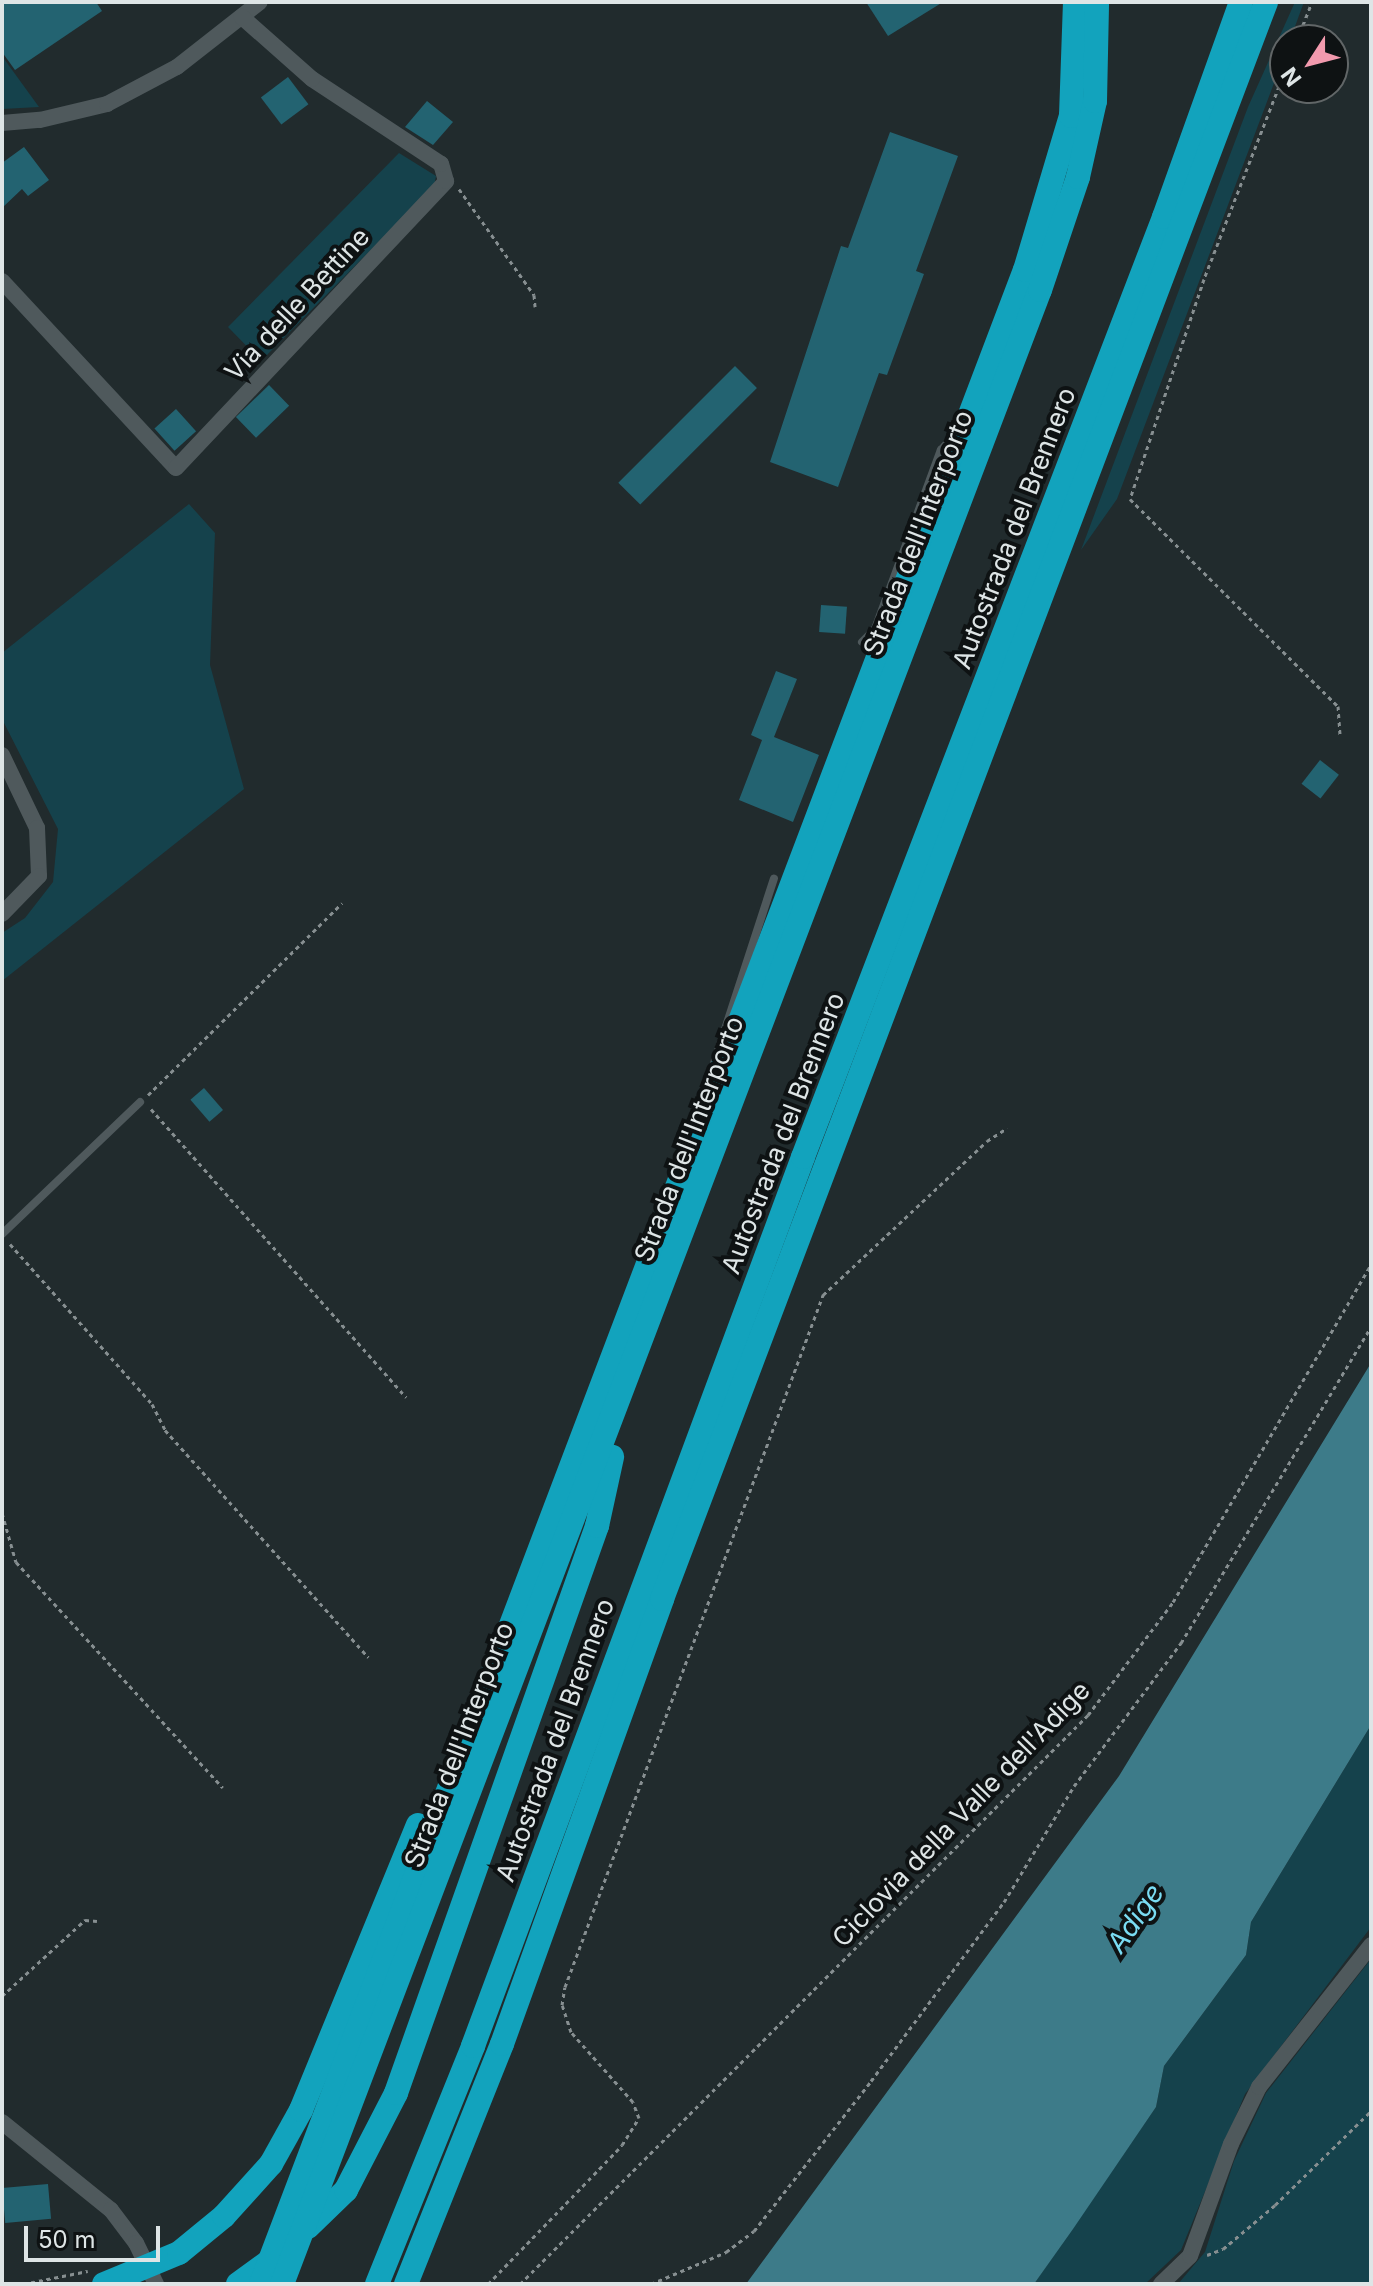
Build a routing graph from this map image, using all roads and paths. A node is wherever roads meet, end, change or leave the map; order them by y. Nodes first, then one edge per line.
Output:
1 (260, 2) edge
2 (1075, 2) edge
3 (1097, 2) edge
4 (1241, 2) edge
5 (1266, 2) edge
6 (1312, 2) edge
7 (242, 17) junction
8 (1303, 24) edge
9 (1272, 104) edge
10 (2, 123) edge
11 (446, 181) junction
12 (2, 281) edge
13 (535, 307) dead end
14 (967, 420) junction
15 (862, 642) dead end
16 (1340, 735) dead end
17 (2, 755) edge
18 (774, 878) dead end
19 (342, 903) dead end
20 (2, 914) edge
21 (140, 1102) junction
22 (711, 1103) junction
23 (1007, 1128) dead end
24 (2, 1235) edge
25 (1371, 1264) edge
26 (1371, 1327) edge
27 (628, 1381) junction
28 (406, 1397) dead end
29 (2, 1513) edge
30 (506, 1634) junction
31 (368, 1657) dead end
32 (223, 1788) dead end
33 (97, 1921) dead end
34 (1371, 1945) edge
35 (2, 1996) edge
36 (1371, 2111) edge
37 (2, 2122) edge
38 (1203, 2254) dead end
39 (100, 2276) edge
40 (1164, 2281) edge
41 (23, 2284) edge
42 (156, 2284) edge
43 (238, 2284) edge
44 (261, 2284) edge
45 (282, 2284) edge
46 (377, 2284) edge
47 (406, 2284) edge
48 (488, 2284) edge
49 (520, 2284) edge
50 (651, 2284) edge

1 - 7 street
2 - 14 highway, Strada dell'Interporto
3 - 27 highway, Strada dell'Interporto
4 - 46 highway, Autostrada del Brennero
5 - 47 highway, Autostrada del Brennero
6 - 8 path
7 - 10 street
7 - 11 street
9 - 16 path
11 - 12 street, Via delle Bettine
11 - 13 path
14 - 15 lane
14 - 22 highway, Strada dell'Interporto
17 - 20 street
18 - 22 lane
19 - 21 path
21 - 24 lane
21 - 28 path
22 - 30 highway, Strada dell'Interporto
23 - 48 path
24 - 31 path
25 - 49 path, Ciclovia della Valle dell'Adige
26 - 50 path
27 - 43 highway
27 - 45 highway, Strada dell'Interporto
29 - 32 path
30 - 39 highway
30 - 44 highway, Strada dell'Interporto
33 - 35 path
34 - 40 street
36 - 38 path
37 - 42 street
39 - 41 path

